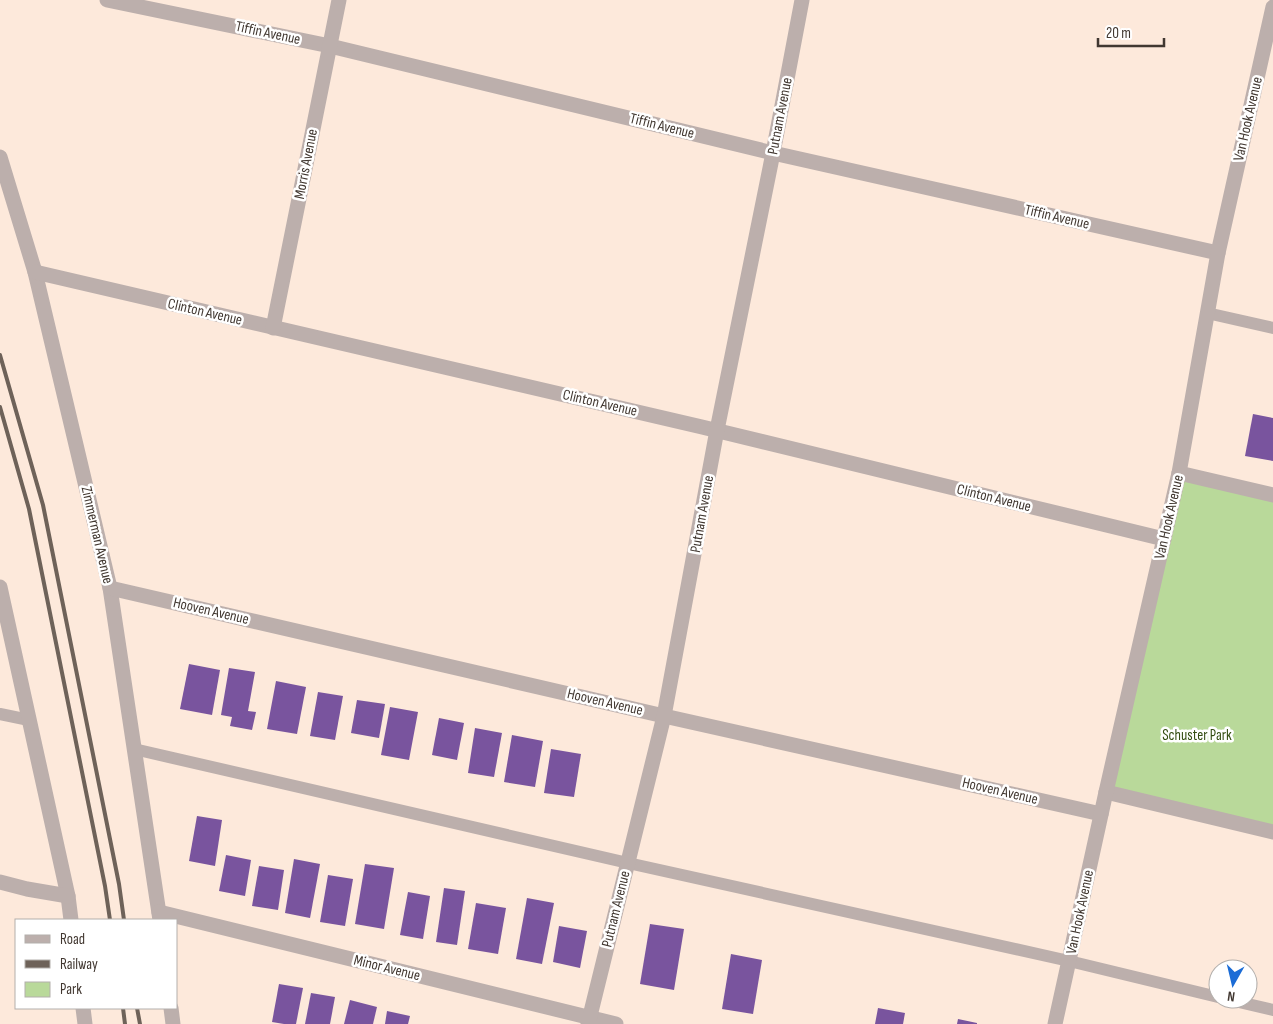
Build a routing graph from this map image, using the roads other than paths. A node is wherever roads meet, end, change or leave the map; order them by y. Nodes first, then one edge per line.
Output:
1 (107, 0) edge
2 (339, 0) edge
3 (802, 0) edge
4 (1273, 7) edge
5 (1271, 25) edge
6 (330, 46) junction
7 (773, 153) junction
8 (0, 157) edge
9 (1218, 253) junction
10 (34, 272) junction
11 (1207, 313) junction
12 (273, 328) junction
13 (1273, 328) edge
14 (717, 430) junction
15 (1179, 473) junction
16 (1273, 495) edge
17 (1164, 539) junction
18 (0, 587) edge
19 (110, 588) junction
20 (0, 714) edge
21 (664, 716) junction
22 (29, 720) junction
23 (134, 749) junction
24 (1106, 792) junction
25 (1101, 814) junction
26 (1273, 832) edge
27 (628, 864) junction
28 (0, 882) edge
29 (68, 896) junction
30 (159, 916) edge
31 (71, 919) edge
32 (171, 919) edge
33 (178, 921) edge
34 (1069, 961) junction
35 (1208, 995) edge
36 (1258, 1006) edge
37 (83, 1009) edge
38 (171, 1009) edge
39 (1273, 1010) edge
40 (589, 1021) edge
41 (85, 1024) edge
42 (173, 1024) edge
43 (616, 1024) edge
44 (1055, 1024) edge

1 - 6 street, Tiffin Avenue
2 - 6 street, Morris Avenue
3 - 7 street, Putnam Avenue
4 - 5 street, Van Hook Avenue
5 - 9 street, Van Hook Avenue
6 - 7 street, Tiffin Avenue
6 - 12 street, Morris Avenue
7 - 9 street, Tiffin Avenue
7 - 14 street, Putnam Avenue
8 - 10 street, Zimmerman Avenue
9 - 11 street, Van Hook Avenue
10 - 12 street, Clinton Avenue
10 - 19 street, Zimmerman Avenue
11 - 13 lane
11 - 15 street, Van Hook Avenue
12 - 14 street, Clinton Avenue
14 - 17 street, Clinton Avenue
14 - 21 street, Putnam Avenue
15 - 16 street
15 - 17 street, Van Hook Avenue
17 - 24 street, Van Hook Avenue
18 - 22 street
19 - 21 street, Hooven Avenue
19 - 23 street, Zimmerman Avenue
20 - 22 lane
21 - 25 street, Hooven Avenue
21 - 27 street, Putnam Avenue
22 - 29 street
23 - 27 lane
23 - 30 street, Zimmerman Avenue
24 - 25 street, Van Hook Avenue
24 - 26 street
25 - 34 street, Van Hook Avenue
27 - 34 lane
27 - 40 street, Putnam Avenue
28 - 29 street
29 - 31 street
30 - 32 street, Minor Avenue
33 - 40 street, Minor Avenue
34 - 35 lane
34 - 44 street, Van Hook Avenue
36 - 39 lane
37 - 41 street
38 - 42 street
40 - 43 street, Minor Avenue

